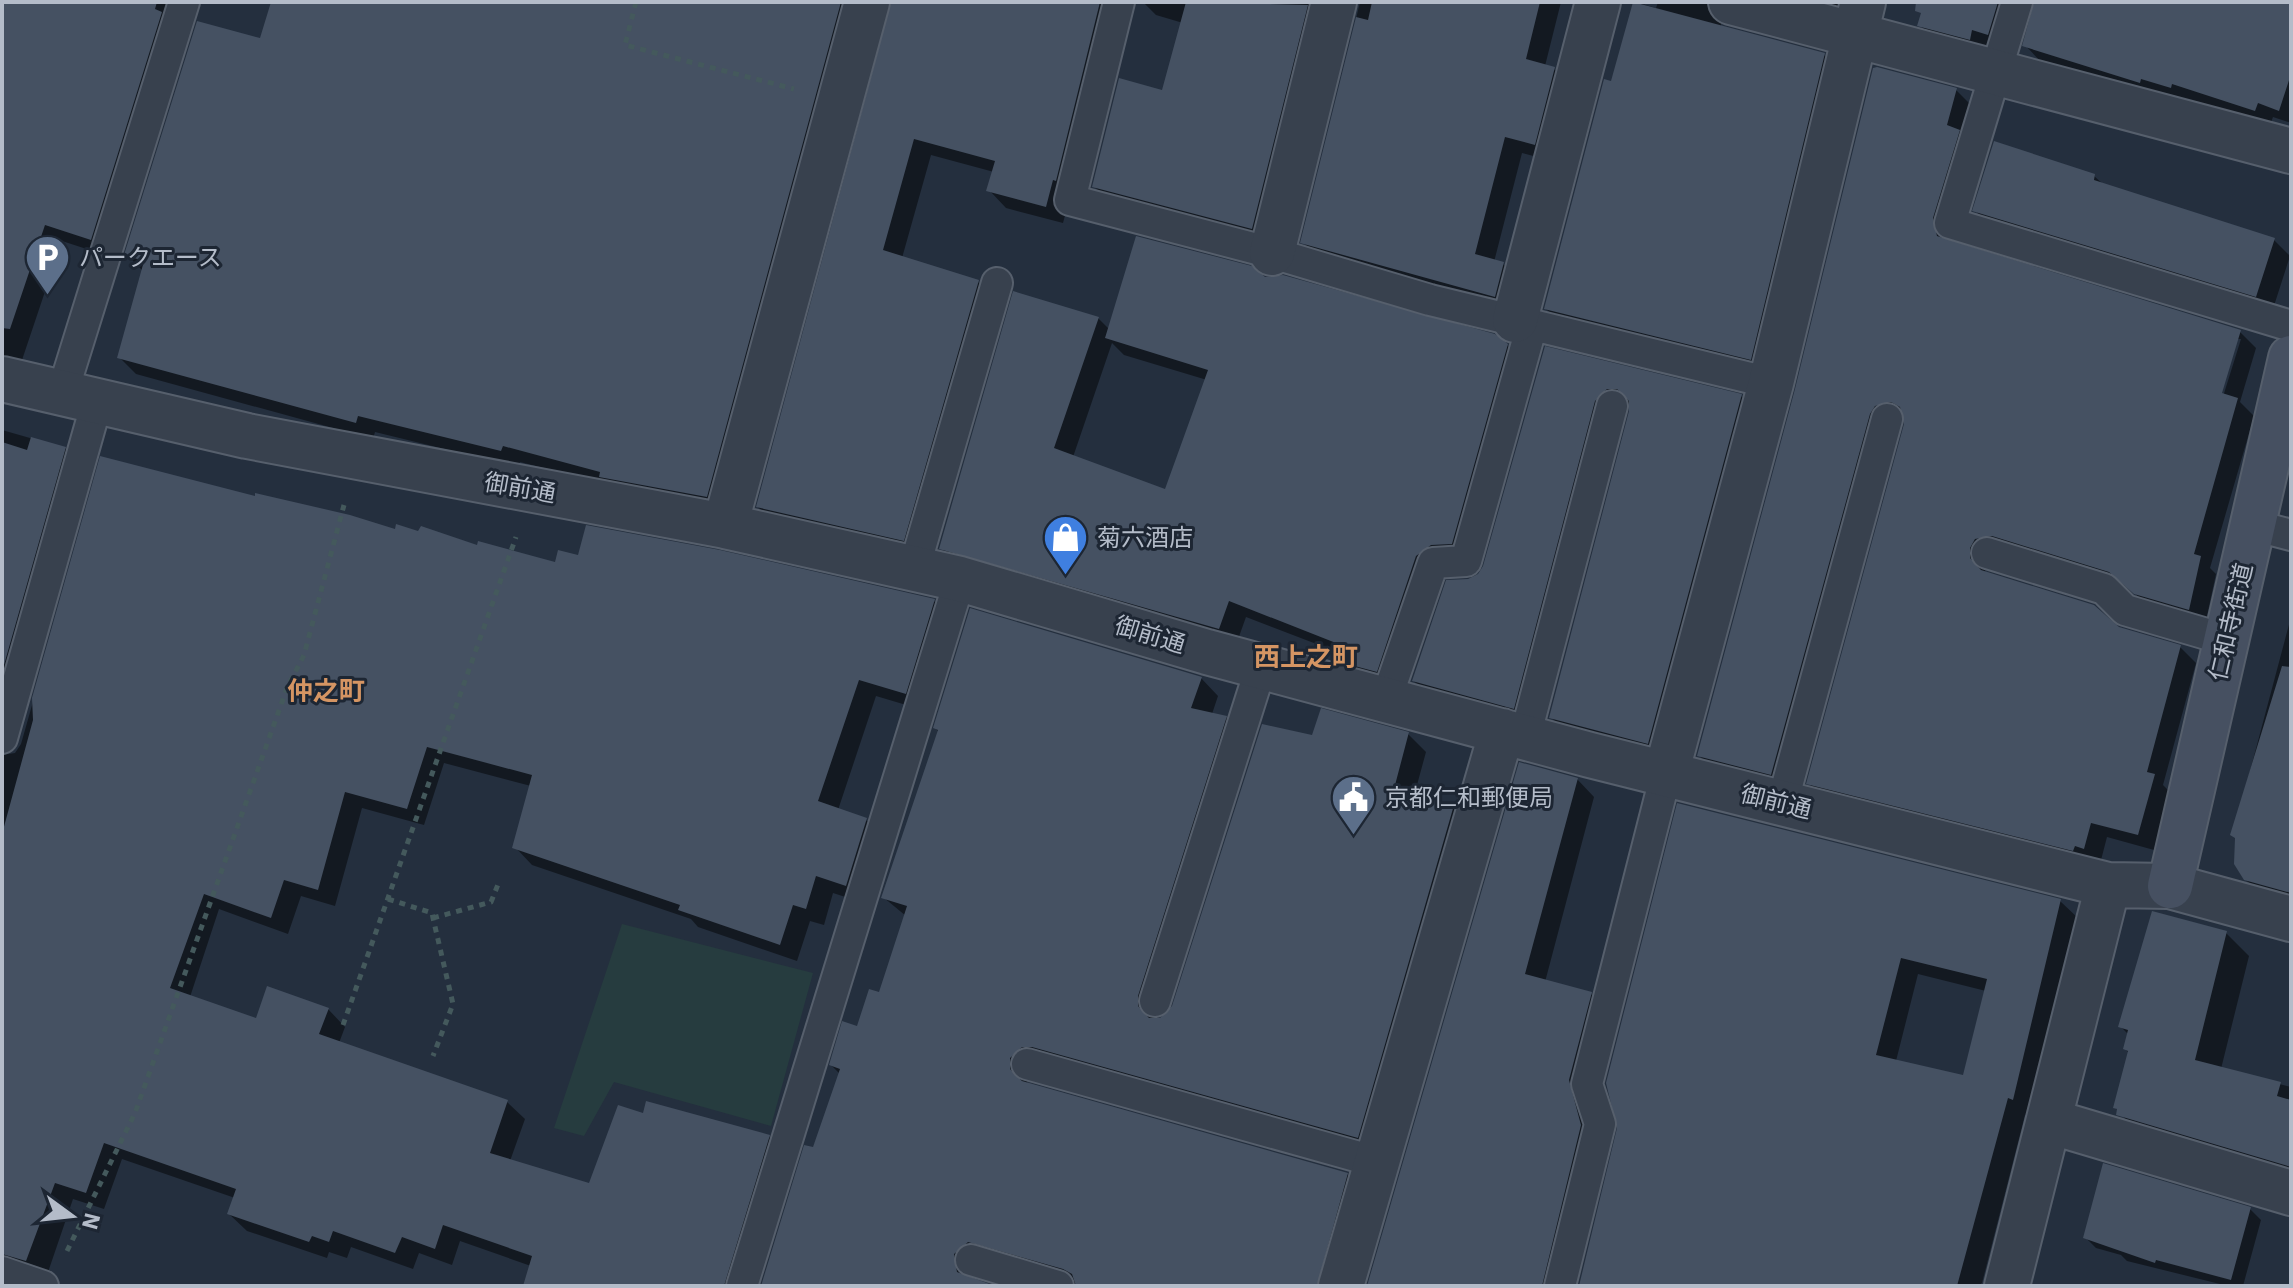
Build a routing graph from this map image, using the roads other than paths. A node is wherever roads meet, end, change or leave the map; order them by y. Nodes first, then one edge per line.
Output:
1 (184, 2) edge
2 (867, 2) edge
3 (1119, 2) edge
4 (1334, 2) edge
5 (1598, 2) edge
6 (1731, 2) edge
7 (2017, 2) edge
8 (1859, 17) edge
9 (1996, 71) junction
10 (2291, 151) edge
11 (1272, 253) junction
12 (997, 283) dead end
13 (1524, 322) junction
14 (2291, 354) edge
15 (2, 379) edge
16 (1771, 383) junction
17 (80, 398) junction
18 (1612, 406) dead end
19 (1887, 419) dead end
20 (725, 526) junction
21 (2272, 530) edge
22 (1987, 553) dead end
23 (914, 569) junction
24 (960, 579) junction
25 (2227, 640) junction
26 (1261, 667) junction
27 (1386, 700) junction
28 (1513, 734) junction
29 (2, 738) edge
30 (1666, 774) junction
31 (1782, 804) junction
32 (2108, 885) junction
33 (2170, 886) junction
34 (2291, 919) edge
35 (1155, 1001) dead end
36 (1027, 1064) dead end
37 (2049, 1121) junction
38 (1377, 1162) junction
39 (2291, 1193) edge
40 (971, 1260) dead end
41 (2, 1272) edge
42 (43, 1286) edge
43 (742, 1286) edge
44 (1058, 1286) edge
45 (1341, 1286) edge
46 (1560, 1286) edge
47 (2007, 1286) edge

1 - 17 lane
2 - 20 street
3 - 11 lane
4 - 11 street
5 - 13 street
6 - 8 street
7 - 9 lane
8 - 9 street
8 - 16 street
9 - 10 street
9 - 14 lane
11 - 13 lane
12 - 23 lane
13 - 16 lane
13 - 27 lane
14 - 21 street, 仁和寺街道
15 - 17 street, 御前通
16 - 30 street
17 - 20 street, 御前通
17 - 29 lane
18 - 28 lane
19 - 31 lane
20 - 23 street, 御前通
21 - 25 street, 仁和寺街道
22 - 25 lane
23 - 24 street, 御前通
24 - 26 street, 御前通
24 - 43 lane
25 - 33 street, 仁和寺街道
26 - 27 street, 御前通
26 - 35 lane
27 - 28 street, 御前通
28 - 30 street, 御前通
28 - 38 street
30 - 31 street, 御前通
30 - 46 lane
31 - 32 street, 御前通
32 - 33 street, 御前通
32 - 37 street
33 - 34 street, 御前通
36 - 38 lane
37 - 39 street
37 - 47 street
38 - 45 street
40 - 44 lane
41 - 42 lane

